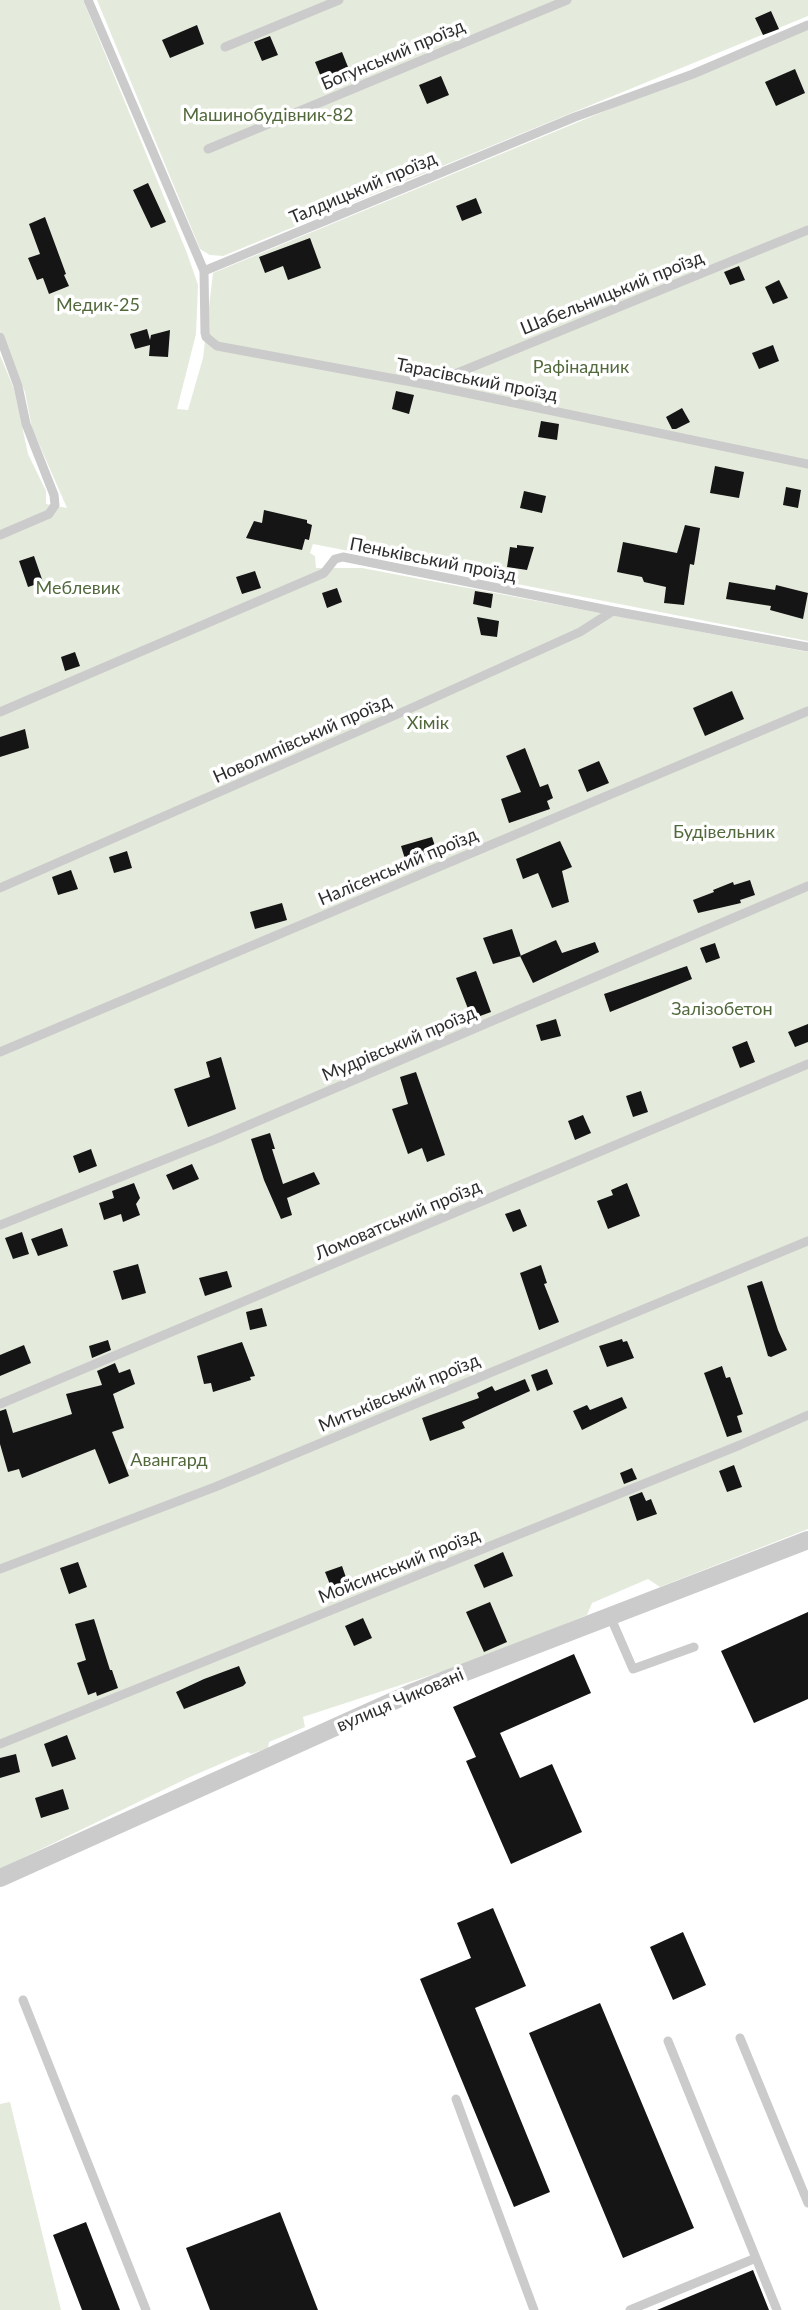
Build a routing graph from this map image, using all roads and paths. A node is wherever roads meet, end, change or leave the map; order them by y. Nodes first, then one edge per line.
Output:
1 (88, 0) edge
2 (339, 0) edge
3 (567, 0) edge
4 (550, 3) edge
5 (808, 25) edge
6 (225, 47) dead end
7 (208, 149) dead end
8 (808, 230) edge
9 (204, 271) junction
10 (0, 337) edge
11 (428, 385) junction
12 (808, 464) edge
13 (0, 535) edge
14 (613, 611) junction
15 (808, 647) edge
16 (808, 711) edge
17 (0, 712) edge
18 (808, 886) edge
19 (0, 888) edge
20 (0, 1052) edge
21 (808, 1064) edge
22 (0, 1225) edge
23 (808, 1241) edge
24 (0, 1404) edge
25 (808, 1415) edge
26 (808, 1540) edge
27 (0, 1569) edge
28 (610, 1616) junction
29 (694, 1647) dead end
30 (0, 1744) edge
31 (0, 1878) edge
32 (23, 2000) dead end
33 (740, 2038) dead end
34 (668, 2041) dead end
35 (456, 2099) dead end
36 (808, 2203) edge
37 (756, 2258) junction
38 (146, 2310) edge
39 (534, 2310) edge
40 (630, 2310) edge
41 (777, 2310) edge

1 - 9 lane
2 - 6 lane
3 - 4 lane, Богунський проїзд
4 - 7 lane, Богунський проїзд
5 - 9 lane, Талдицький проїзд
8 - 11 lane, Шабельницький проїзд
9 - 11 lane, Тарасівський проїзд
10 - 13 lane
11 - 12 lane, Тарасівський проїзд
14 - 15 lane, Пеньківський проїзд
14 - 17 lane, Пеньківський проїзд
14 - 19 lane, Новолипівський проїзд
16 - 20 lane, Налісенський проїзд
18 - 22 lane, Мудрівський проїзд
21 - 24 lane, Ломоватський проїзд
23 - 27 lane, Митьківський проїзд
25 - 30 lane, Мойсинський проїзд
26 - 28 street, вулиця Чиковані
28 - 29 lane
28 - 31 street, вулиця Чиковані
32 - 38 lane
33 - 36 lane
34 - 37 lane
35 - 39 lane
37 - 40 lane
37 - 41 lane

